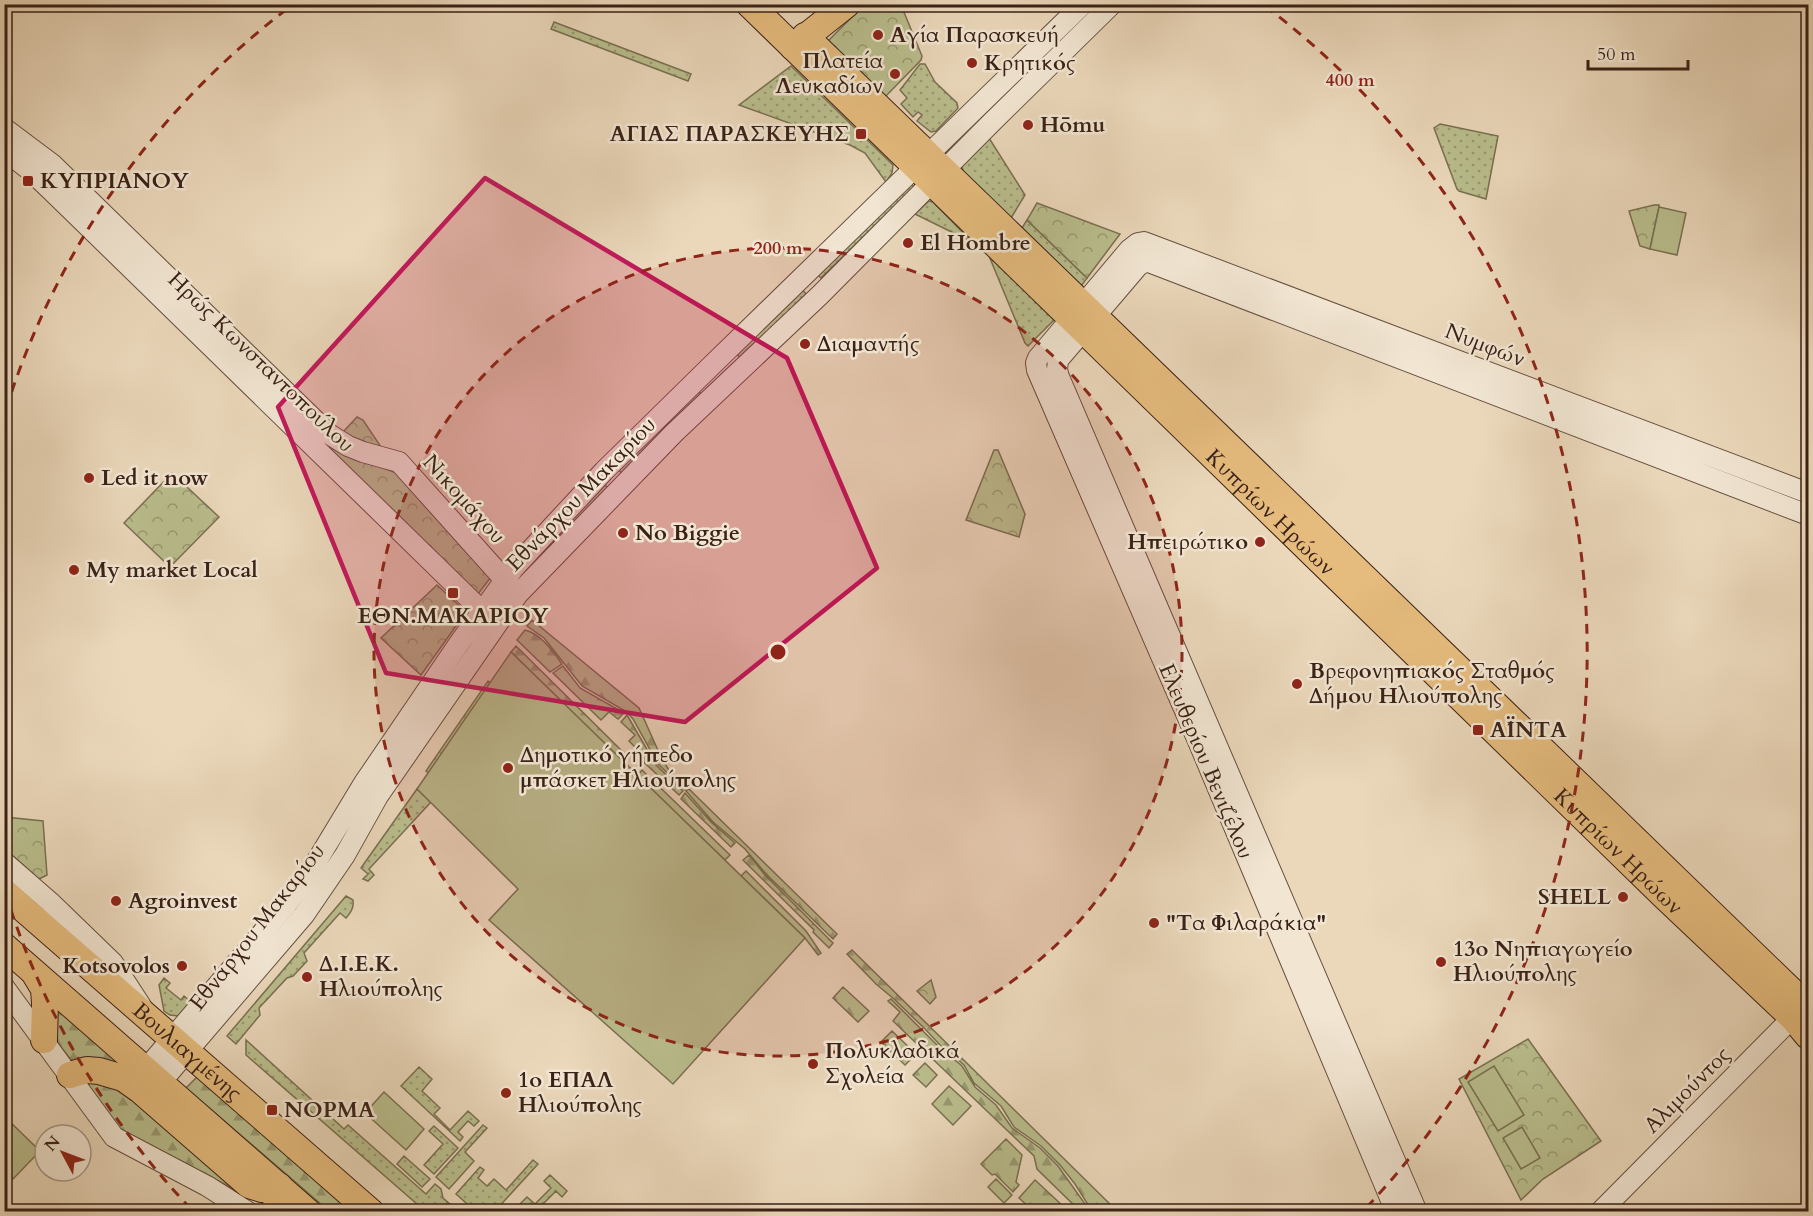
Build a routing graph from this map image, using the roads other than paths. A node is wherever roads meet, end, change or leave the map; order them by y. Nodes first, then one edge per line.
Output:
1 (749, 4) edge
2 (773, 4) edge
3 (820, 4) edge
4 (847, 4) edge
5 (1083, 4) edge
6 (1112, 4) edge
7 (793, 36) junction
8 (4, 128) edge
9 (4, 150) edge
10 (930, 169) junction
11 (1145, 251) junction
12 (1084, 318) junction
13 (399, 462) joint
14 (1809, 493) edge
15 (1809, 515) edge
16 (504, 580) junction
17 (518, 594) junction
18 (482, 611) junction
19 (4, 862) edge
20 (4, 892) edge
21 (4, 946) edge
22 (31, 969) junction
23 (4, 987) edge
24 (1805, 1013) edge
25 (149, 1018) junction
26 (44, 1040) junction
27 (180, 1045) junction
28 (70, 1075) junction
29 (153, 1076) junction
30 (279, 1186) junction
31 (248, 1212) edge
32 (275, 1212) edge
33 (308, 1212) edge
34 (371, 1212) edge
35 (1396, 1212) edge
36 (1417, 1212) edge
37 (1600, 1212) edge

1 - 7 main road, Κυπρίων Ηρώων
2 - 7 main road, Κυπρίων Ηρώων
3 - 7 main road
4 - 7 main road
5 - 10 street, Εθνάρχου Μακαρίου
6 - 10 street, Εθνάρχου Μακαρίου
7 - 10 main road, Κυπρίων Ηρώων
8 - 13 street, Ηρώς Κωνσταντοπούλου
9 - 18 street, Ηρώς Κωνσταντοπούλου
10 - 12 main road, Κυπρίων Ηρώων
10 - 16 street, Εθνάρχου Μακαρίου
10 - 17 street, Εθνάρχου Μακαρίου
11 - 12 street
11 - 14 street, Νυμφών
11 - 15 street, Νυμφών
12 - 24 main road, Κυπρίων Ηρώων
12 - 35 street, Ελευθερίου Βενιζέλου
12 - 36 street, Ελευθερίου Βενιζέλου
13 - 16 street, Νικομάχου
16 - 17 street, Νικομάχου
16 - 18 street, Εθνάρχου Μακαρίου
17 - 27 street, Εθνάρχου Μακαρίου
18 - 27 street, Εθνάρχου Μακαρίου
19 - 25 street
20 - 25 main road, Βουλιαγμένης
21 - 22 main road, Βουλιαγμένης
22 - 26 main road
22 - 29 main road, Βουλιαγμένης
23 - 26 street
24 - 37 street, Αλιμούντος
25 - 27 main road, Βουλιαγμένης
26 - 28 street
27 - 29 street, Εθνάρχου Μακαρίου
27 - 34 main road, Βουλιαγμένης
28 - 30 main road
28 - 31 street
29 - 30 main road, Βουλιαγμένης
30 - 32 main road
30 - 33 main road, Βουλιαγμένης

